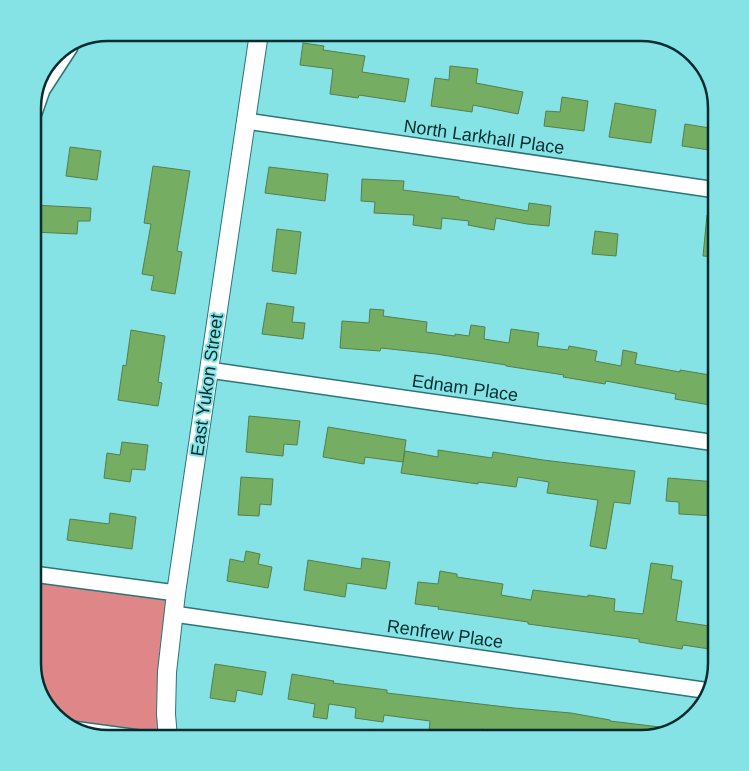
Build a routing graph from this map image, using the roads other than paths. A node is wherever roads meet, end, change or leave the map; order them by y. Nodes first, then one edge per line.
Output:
1 (258, 41) edge
2 (61, 61) edge
3 (45, 85) edge
4 (246, 121) junction
5 (708, 189) edge
6 (209, 370) junction
7 (708, 443) edge
8 (41, 575) edge
9 (176, 593) junction
10 (174, 614) junction
11 (702, 690) edge
12 (167, 730) edge

1 - 4 street, East Yukon Street
2 - 3 street
4 - 5 street, North Larkhall Place
4 - 6 street, East Yukon Street
6 - 7 street, Ednam Place
6 - 9 street, East Yukon Street
8 - 9 street
9 - 10 street, East Yukon Street
10 - 11 street, Renfrew Place
10 - 12 street, East Yukon Street

